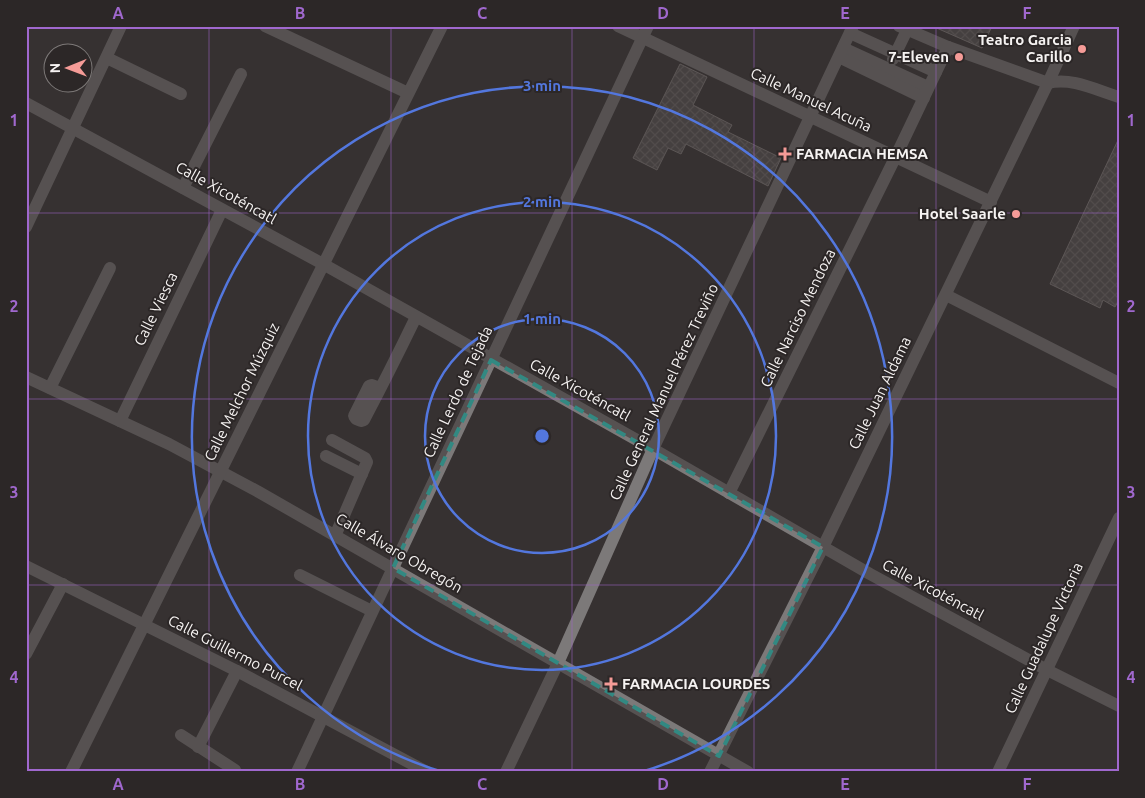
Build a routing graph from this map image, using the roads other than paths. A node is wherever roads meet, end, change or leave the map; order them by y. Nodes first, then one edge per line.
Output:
1 (121, 26) edge
2 (265, 26) edge
3 (618, 26) edge
4 (648, 26) edge
5 (1074, 26) edge
6 (440, 27) edge
7 (903, 28) edge
8 (851, 30) edge
9 (642, 38) junction
10 (948, 47) junction
11 (841, 53) junction
12 (896, 53) junction
13 (107, 58) junction
14 (889, 69) junction
15 (936, 72) junction
16 (241, 74) dead end
17 (1048, 83) junction
18 (926, 92) junction
19 (408, 93) junction
20 (181, 94) dead end
21 (1119, 97) edge
22 (26, 103) edge
23 (810, 118) junction
24 (74, 128) junction
25 (895, 158) junction
26 (183, 188) junction
27 (991, 202) junction
28 (222, 210) junction
29 (26, 227) edge
30 (323, 264) junction
31 (110, 268) dead end
32 (946, 295) junction
33 (416, 318) junction
34 (491, 360) junction
35 (26, 377) edge
36 (1119, 383) edge
37 (50, 388) junction
38 (380, 388) dead end
39 (120, 421) junction
40 (332, 440) dead end
41 (653, 449) junction
42 (326, 456) dead end
43 (221, 472) junction
44 (362, 474) junction
45 (729, 493) junction
46 (1119, 518) edge
47 (334, 536) junction
48 (823, 547) junction
49 (26, 566) edge
50 (393, 568) junction
51 (300, 574) dead end
52 (63, 584) junction
53 (372, 611) junction
54 (144, 624) junction
55 (26, 654) edge
56 (558, 663) junction
57 (1046, 670) junction
58 (237, 671) junction
59 (1119, 706) edge
60 (322, 717) junction
61 (182, 735) dead end
62 (198, 747) junction
63 (718, 756) junction
64 (235, 770) dead end
65 (71, 772) edge
66 (297, 772) edge
67 (428, 772) edge
68 (506, 772) edge
69 (710, 772) edge
70 (748, 772) edge
71 (998, 772) edge

1 - 13 street
2 - 19 street
3 - 9 street, Calle Manuel Acuña
4 - 9 street, Calle Lerdo de Tejada
5 - 17 street, Calle Juan Aldama
6 - 19 street, Calle Melchor Múzquiz
7 - 10 street
7 - 12 street
8 - 11 street, Calle General Manuel Pérez Treviño
8 - 12 street
9 - 23 street, Calle Manuel Acuña
9 - 34 street, Calle Lerdo de Tejada
10 - 15 street, Calle Narciso Mendoza
10 - 17 street
11 - 14 street
11 - 18 street
11 - 23 street, Calle General Manuel Pérez Treviño
12 - 14 street
12 - 15 street
13 - 20 street
13 - 24 street
14 - 18 street
15 - 18 street, Calle Narciso Mendoza
16 - 26 street
17 - 21 street
17 - 27 street, Calle Juan Aldama
18 - 25 street, Calle Narciso Mendoza
19 - 30 street, Calle Melchor Múzquiz
22 - 24 street, Calle Xicoténcatl
23 - 25 street, Calle Manuel Acuña
23 - 41 street, Calle General Manuel Pérez Treviño
24 - 26 street, Calle Xicoténcatl
24 - 29 street
25 - 27 street, Calle Manuel Acuña
25 - 45 street, Calle Narciso Mendoza
26 - 28 street, Calle Xicoténcatl
27 - 32 street, Calle Juan Aldama
28 - 30 street, Calle Xicoténcatl
28 - 39 street, Calle Viesca
30 - 33 street, Calle Xicoténcatl
30 - 43 street, Calle Melchor Múzquiz
31 - 37 street
32 - 36 street
32 - 48 street, Calle Juan Aldama
33 - 34 street, Calle Xicoténcatl
33 - 38 street
34 - 41 street, Calle Xicoténcatl
34 - 50 street, Calle Lerdo de Tejada
35 - 37 street, Calle Álvaro Obregón
37 - 39 street, Calle Álvaro Obregón
39 - 43 street, Calle Álvaro Obregón
40 - 44 street
41 - 45 street, Calle Xicoténcatl
41 - 56 street, Calle General Manuel Pérez Treviño
42 - 44 street
43 - 47 street, Calle Álvaro Obregón
43 - 54 street, Calle Melchor Múzquiz
44 - 47 street
45 - 48 street, Calle Xicoténcatl
46 - 57 street, Calle Guadalupe Victoria
47 - 50 street, Calle Álvaro Obregón
48 - 57 street, Calle Xicoténcatl
48 - 63 street, Calle Juan Aldama
49 - 52 street, Calle Guillermo Purcel
50 - 53 street, Calle Lerdo de Tejada
50 - 56 street, Calle Álvaro Obregón
51 - 53 street
52 - 54 street, Calle Guillermo Purcel
52 - 55 street
53 - 60 street, Calle Lerdo de Tejada
54 - 58 street, Calle Guillermo Purcel
54 - 65 street, Calle Melchor Múzquiz
56 - 63 street, Calle Álvaro Obregón
56 - 68 street, Calle General Manuel Pérez Treviño
57 - 59 street, Calle Xicoténcatl
57 - 71 street, Calle Guadalupe Victoria
58 - 60 street, Calle Guillermo Purcel
58 - 62 street
60 - 66 street, Calle Lerdo de Tejada
60 - 67 street, Calle Guillermo Purcel
61 - 62 street
62 - 64 street
63 - 69 street, Calle Juan Aldama
63 - 70 street, Calle Álvaro Obregón

